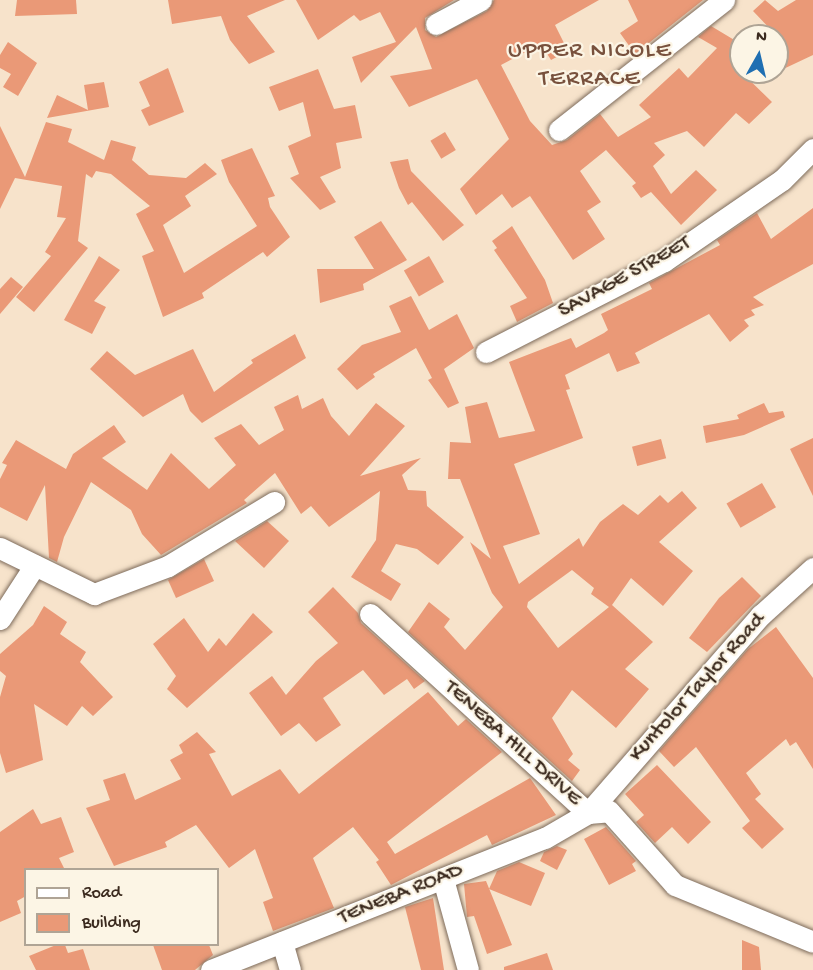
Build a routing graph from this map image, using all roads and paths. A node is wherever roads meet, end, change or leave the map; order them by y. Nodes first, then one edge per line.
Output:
1 (481, 0) edge
2 (724, 0) edge
3 (436, 24) dead end
4 (558, 130) dead end
5 (813, 149) edge
6 (486, 352) dead end
7 (274, 502) dead end
8 (0, 548) edge
9 (35, 565) junction
10 (813, 568) edge
11 (370, 614) dead end
12 (0, 619) edge
13 (588, 813) junction
14 (442, 879) junction
15 (282, 942) junction
16 (813, 942) edge
17 (211, 970) edge
18 (290, 970) edge
19 (468, 970) edge

1 - 3 street
2 - 4 street
5 - 6 street, SAVAGE STREET
7 - 9 street
8 - 9 street
9 - 12 street
10 - 13 street, Kuntolor Taylor Road
11 - 13 street, TENEBA HILL DRIVE
13 - 14 street, TENEBA ROAD
13 - 16 street, TENEBA HILL DRIVE
14 - 15 street, TENEBA ROAD
14 - 19 street
15 - 17 street, TENEBA ROAD
15 - 18 street

